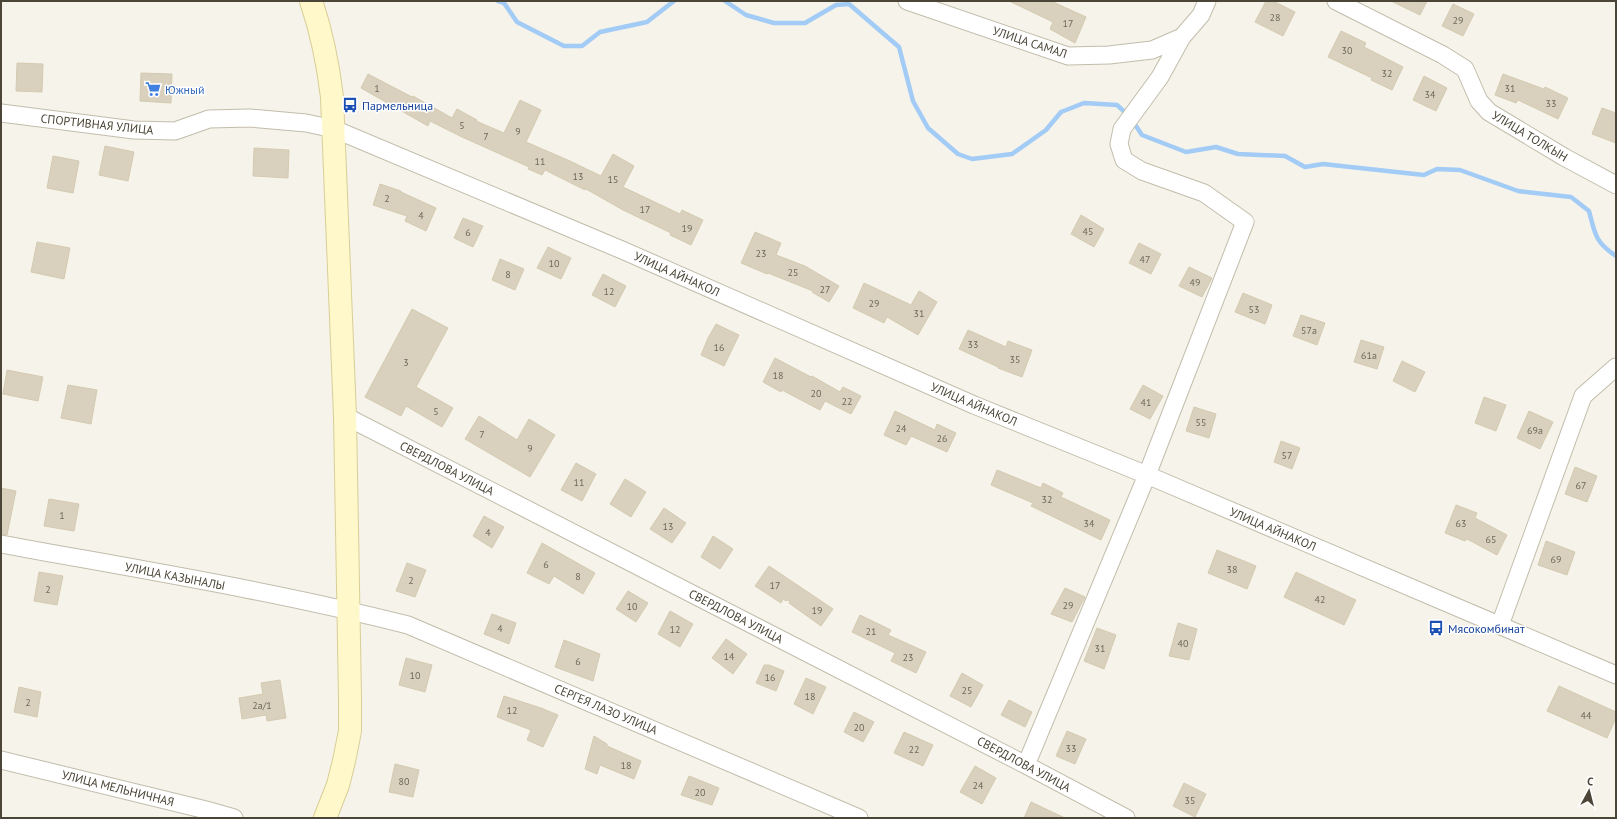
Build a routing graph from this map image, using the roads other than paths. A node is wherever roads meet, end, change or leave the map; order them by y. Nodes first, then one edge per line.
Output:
1 (907, 1) edge
2 (1208, 1) edge
3 (1336, 1) edge
4 (314, 3) edge
5 (1182, 37) junction
6 (1, 113) edge
7 (334, 129) junction
8 (1616, 184) edge
9 (1616, 367) edge
10 (345, 416) junction
11 (1147, 475) junction
12 (1, 544) edge
13 (349, 610) junction
14 (1500, 625) junction
15 (1616, 675) edge
16 (1, 760) edge
17 (1026, 765) junction
18 (234, 818) edge
19 (324, 818) edge
20 (859, 818) edge
21 (1126, 818) edge

1 - 5 street, УЛИЦА САМАЛ
2 - 5 street, УЛИЦА САМАЛ
3 - 8 street, УЛИЦА ТОЛКЫН
4 - 7 main road
5 - 11 street
6 - 7 street, СПОРТИВНАЯ УЛИЦА
7 - 10 main road
7 - 11 street, УЛИЦА АЙНАКОЛ
9 - 14 street
10 - 13 main road
10 - 17 street, СВЕРДЛОВА УЛИЦА
11 - 14 street, УЛИЦА АЙНАКОЛ
11 - 17 street
12 - 13 street, УЛИЦА КАЗЫНАЛЫ
13 - 19 main road
13 - 20 street, СЕРГЕЯ ЛАЗО УЛИЦА
14 - 15 street, УЛИЦА АЙНАКОЛ
16 - 18 street, УЛИЦА МЕЛЬНИЧНАЯ
17 - 21 street, СВЕРДЛОВА УЛИЦА

